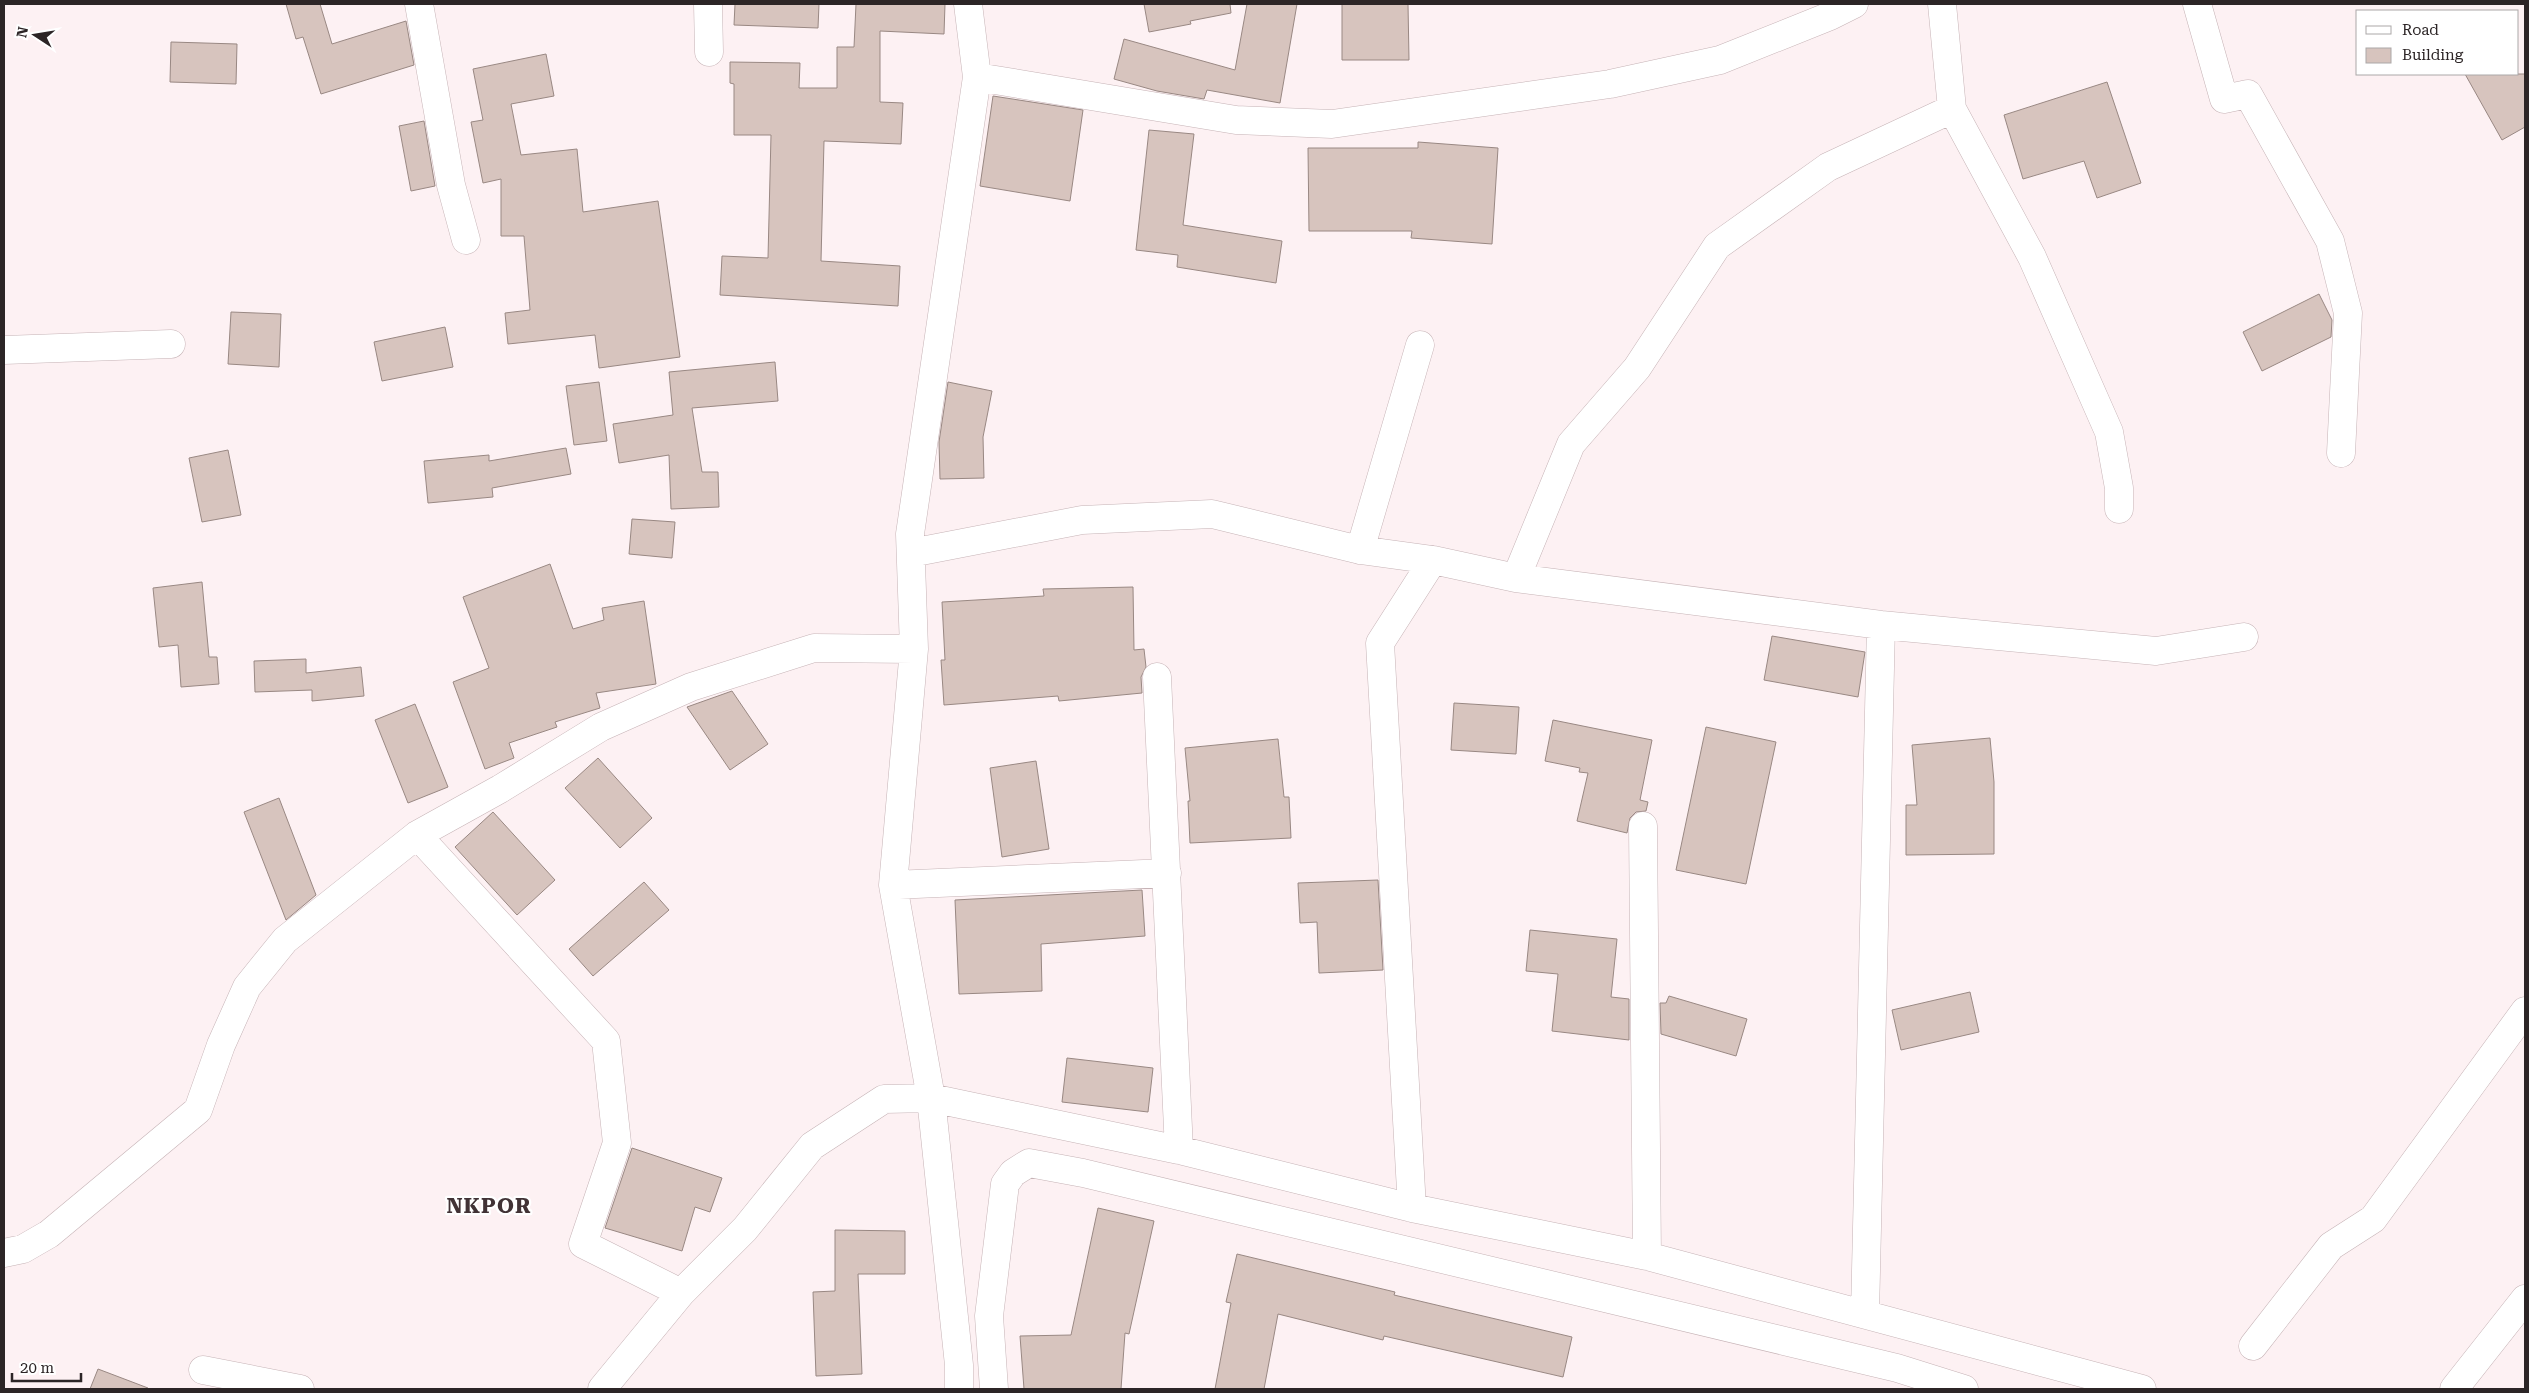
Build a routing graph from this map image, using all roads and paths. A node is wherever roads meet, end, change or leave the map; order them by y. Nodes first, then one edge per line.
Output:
1 (420, 4) edge
2 (708, 4) edge
3 (968, 4) edge
4 (1854, 4) edge
5 (1942, 4) edge
6 (2197, 4) edge
7 (709, 52) dead end
8 (977, 76) junction
9 (1952, 109) junction
10 (466, 240) dead end
11 (171, 344) dead end
12 (1420, 345) dead end
13 (4, 350) edge
14 (2341, 453) dead end
15 (2119, 509) dead end
16 (1360, 550) junction
17 (911, 553) junction
18 (1432, 560) junction
19 (1516, 578) junction
20 (1881, 625) junction
21 (2244, 637) dead end
22 (914, 649) junction
23 (1157, 677) dead end
24 (1643, 826) dead end
25 (417, 835) junction
26 (1168, 873) junction
27 (893, 885) junction
28 (2523, 1020) edge
29 (931, 1098) junction
30 (1179, 1150) junction
31 (1412, 1208) junction
32 (4, 1253) edge
33 (1647, 1256) junction
34 (681, 1293) junction
35 (2525, 1299) edge
36 (1865, 1314) junction
37 (2253, 1346) dead end
38 (203, 1370) dead end
39 (1895, 1379) edge
40 (300, 1389) edge
41 (602, 1389) edge
42 (959, 1389) edge
43 (994, 1389) edge
44 (1964, 1389) edge
45 (2142, 1389) edge
46 (2454, 1389) edge

1 - 10 street
2 - 7 street
3 - 8 street
4 - 8 street
5 - 9 street
6 - 14 street
8 - 17 street
9 - 15 street
9 - 19 street
11 - 13 street
12 - 16 street
16 - 17 street
16 - 18 street
17 - 22 street
18 - 19 street
18 - 31 street
19 - 20 street
20 - 21 street
20 - 36 street
22 - 25 street
22 - 27 street
23 - 26 street
24 - 33 street
25 - 32 street
25 - 34 street
26 - 27 street
26 - 30 street
27 - 29 street
28 - 37 street
29 - 30 street
29 - 34 street
29 - 42 street
30 - 31 street
31 - 33 street
33 - 36 street
34 - 41 street
35 - 46 street
36 - 45 street
38 - 40 street
39 - 43 street
39 - 44 street

